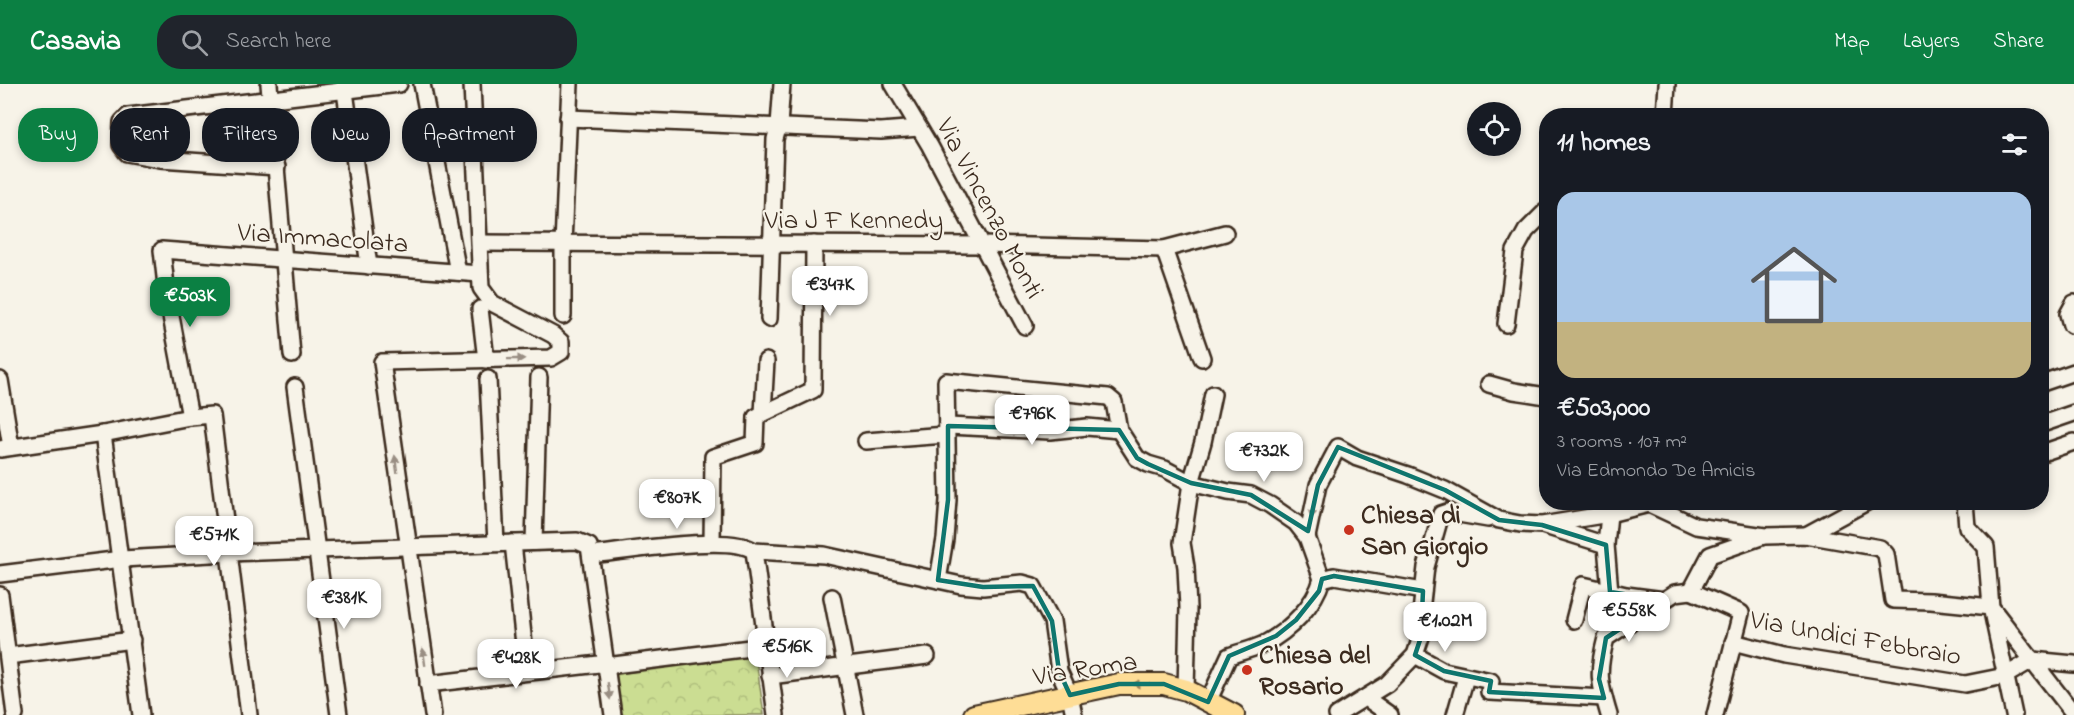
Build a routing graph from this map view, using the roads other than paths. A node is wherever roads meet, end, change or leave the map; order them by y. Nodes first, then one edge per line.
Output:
1 (399, 84) edge
2 (422, 84) edge
3 (472, 84) edge
4 (570, 84) edge
5 (782, 84) edge
6 (893, 84) edge
7 (1667, 84) edge
8 (345, 87) edge
9 (270, 92) edge
10 (1666, 108) edge
11 (568, 118) junction
12 (779, 125) junction
13 (919, 128) junction
14 (277, 167) junction
15 (1539, 218) edge
16 (1225, 232) dead end
17 (480, 243) junction
18 (563, 244) junction
19 (772, 244) junction
20 (814, 244) junction
21 (982, 245) junction
22 (1164, 249) junction
23 (285, 260) junction
24 (369, 266) junction
25 (458, 272) junction
26 (480, 274) junction
27 (2074, 303) edge
28 (480, 309) dead end
29 (563, 316) dead end
30 (769, 319) dead end
31 (1506, 324) dead end
32 (2071, 325) dead end
33 (1025, 326) dead end
34 (292, 355) dead end
35 (1202, 358) dead end
36 (486, 360) junction
37 (766, 361) dead end
38 (2074, 372) edge
39 (539, 377) dead end
40 (488, 379) dead end
41 (0, 380) edge
42 (2049, 381) edge
43 (1489, 384) dead end
44 (295, 387) dead end
45 (1213, 394) dead end
46 (1539, 395) edge
47 (763, 413) junction
48 (2074, 413) edge
49 (190, 417) junction
50 (2049, 422) edge
51 (947, 430) junction
52 (1119, 430) junction
53 (104, 434) junction
54 (866, 441) dead end
55 (2074, 442) edge
56 (5, 448) edge
57 (2049, 451) edge
58 (1191, 483) junction
59 (1624, 510) edge
60 (1672, 510) edge
61 (1852, 510) edge
62 (1966, 510) edge
63 (1610, 514) junction
64 (1499, 520) junction
65 (1542, 525) junction
66 (1806, 535) junction
67 (1765, 536) junction
68 (1307, 537) junction
69 (534, 542) junction
70 (496, 543) junction
71 (513, 543) junction
72 (712, 543) junction
73 (1606, 545) junction
74 (408, 546) junction
75 (316, 549) junction
76 (754, 551) junction
77 (229, 553) junction
78 (591, 555) junction
79 (122, 559) junction
80 (0, 574) edge
81 (1322, 579) junction
82 (938, 580) junction
83 (1423, 591) junction
84 (1690, 591) junction
85 (1611, 592) junction
86 (0, 595) edge
87 (832, 597) dead end
88 (1664, 600) junction
89 (1991, 608) junction
90 (1574, 620) dead end
91 (132, 640) junction
92 (1733, 642) junction
93 (766, 646) junction
94 (1414, 655) junction
95 (8, 656) junction
96 (927, 656) dead end
97 (2032, 660) junction
98 (2074, 664) edge
99 (846, 665) junction
100 (606, 666) junction
101 (527, 672) junction
102 (770, 676) junction
103 (2006, 676) junction
104 (1466, 677) junction
105 (428, 684) junction
106 (1186, 690) junction
107 (1070, 695) junction
108 (1366, 698) junction
109 (1604, 698) junction
110 (1208, 702) junction
111 (2074, 714) edge
112 (15, 715) edge
113 (141, 715) edge
114 (249, 715) edge
115 (339, 715) edge
116 (433, 715) edge
117 (613, 715) edge
118 (776, 715) edge
119 (855, 715) edge
120 (975, 715) edge
121 (1074, 715) edge
122 (1234, 715) edge
123 (1337, 715) edge
124 (1390, 715) edge
125 (1455, 715) edge
126 (1610, 715) edge
127 (1715, 715) edge
128 (2014, 715) edge

1 - 8 street
2 - 25 street
3 - 17 street
4 - 11 street
5 - 12 street
6 - 13 street, Via Vincenzo Monti
7 - 10 street
8 - 9 street
8 - 24 street
9 - 14 street
9 - 14 street
11 - 12 street
11 - 18 street
12 - 13 street
12 - 19 street
13 - 21 street, Via Vincenzo Monti
14 - 23 street
15 - 31 street
16 - 22 street, Via J F Kennedy
17 - 18 street, Via J F Kennedy
17 - 26 street
18 - 19 street, Via J F Kennedy
18 - 29 street
19 - 20 street, Via J F Kennedy
19 - 30 street
20 - 21 street, Via J F Kennedy
20 - 47 street
21 - 22 street, Via J F Kennedy
21 - 33 street, Via Vincenzo Monti
22 - 35 street
23 - 24 street, Via Immacolata
23 - 34 street
23 - 49 street, Via Immacolata
24 - 25 street, Via Immacolata
25 - 26 street, Via Immacolata
36 -> 26 street
27 - 32 street
28 - 36 street
74 -> 36 street
37 - 47 street
38 - 42 street
39 - 69 street
40 - 70 street
41 - 56 street
43 - 46 street
44 - 75 street
45 - 58 street
47 - 72 street
48 - 50 street
49 - 53 street
49 - 77 street
51 - 52 street
51 - 52 street
51 - 54 street
51 - 82 street
52 - 58 street
53 - 56 street
53 - 79 street
55 - 57 street
58 - 68 street
58 - 106 street
59 - 63 street
60 - 67 street
61 - 66 street
62 - 89 street
63 - 65 street
63 - 73 street
64 - 65 street
64 -> 68 street
64 - 83 street
65 - 73 street
66 - 67 street
66 - 89 street
67 - 84 street
68 - 81 street
69 - 71 street
69 - 78 street
70 - 71 street
70 - 74 street
71 - 101 street
72 - 76 street
72 - 78 street
73 - 85 street
74 - 75 street
105 -> 74 street
75 - 77 street
75 - 115 street
76 - 82 street
76 - 93 street
77 - 79 street
77 - 114 street
78 - 100 street
79 - 80 street
79 - 91 street
81 - 83 street
81 - 110 street
82 - 107 street
83 - 94 street
84 - 88 street
84 - 92 street
85 - 88 street
85 - 90 street
86 - 95 street
87 - 99 street
88 - 109 street
89 - 97 street
89 - 103 street
91 - 95 street
91 - 113 street
92 - 103 street, Via Undici Febbraio
92 - 127 street
93 - 100 street
93 - 102 street
94 - 104 street
94 - 108 street
95 - 112 street
96 - 99 street
97 - 98 street
97 - 103 street
97 - 111 street
99 - 102 street
99 - 119 street
100 - 101 street
100 -> 117 street
101 - 105 street
102 - 118 street
103 - 128 street
104 - 109 street
104 - 125 street
105 - 116 street
106 -> 107 main road, Via Roma
106 - 110 main road, Via Roma
107 - 120 main road, Via Roma
107 - 121 street
108 - 123 street
108 - 124 street
109 - 126 street
110 - 122 main road, Via Roma

